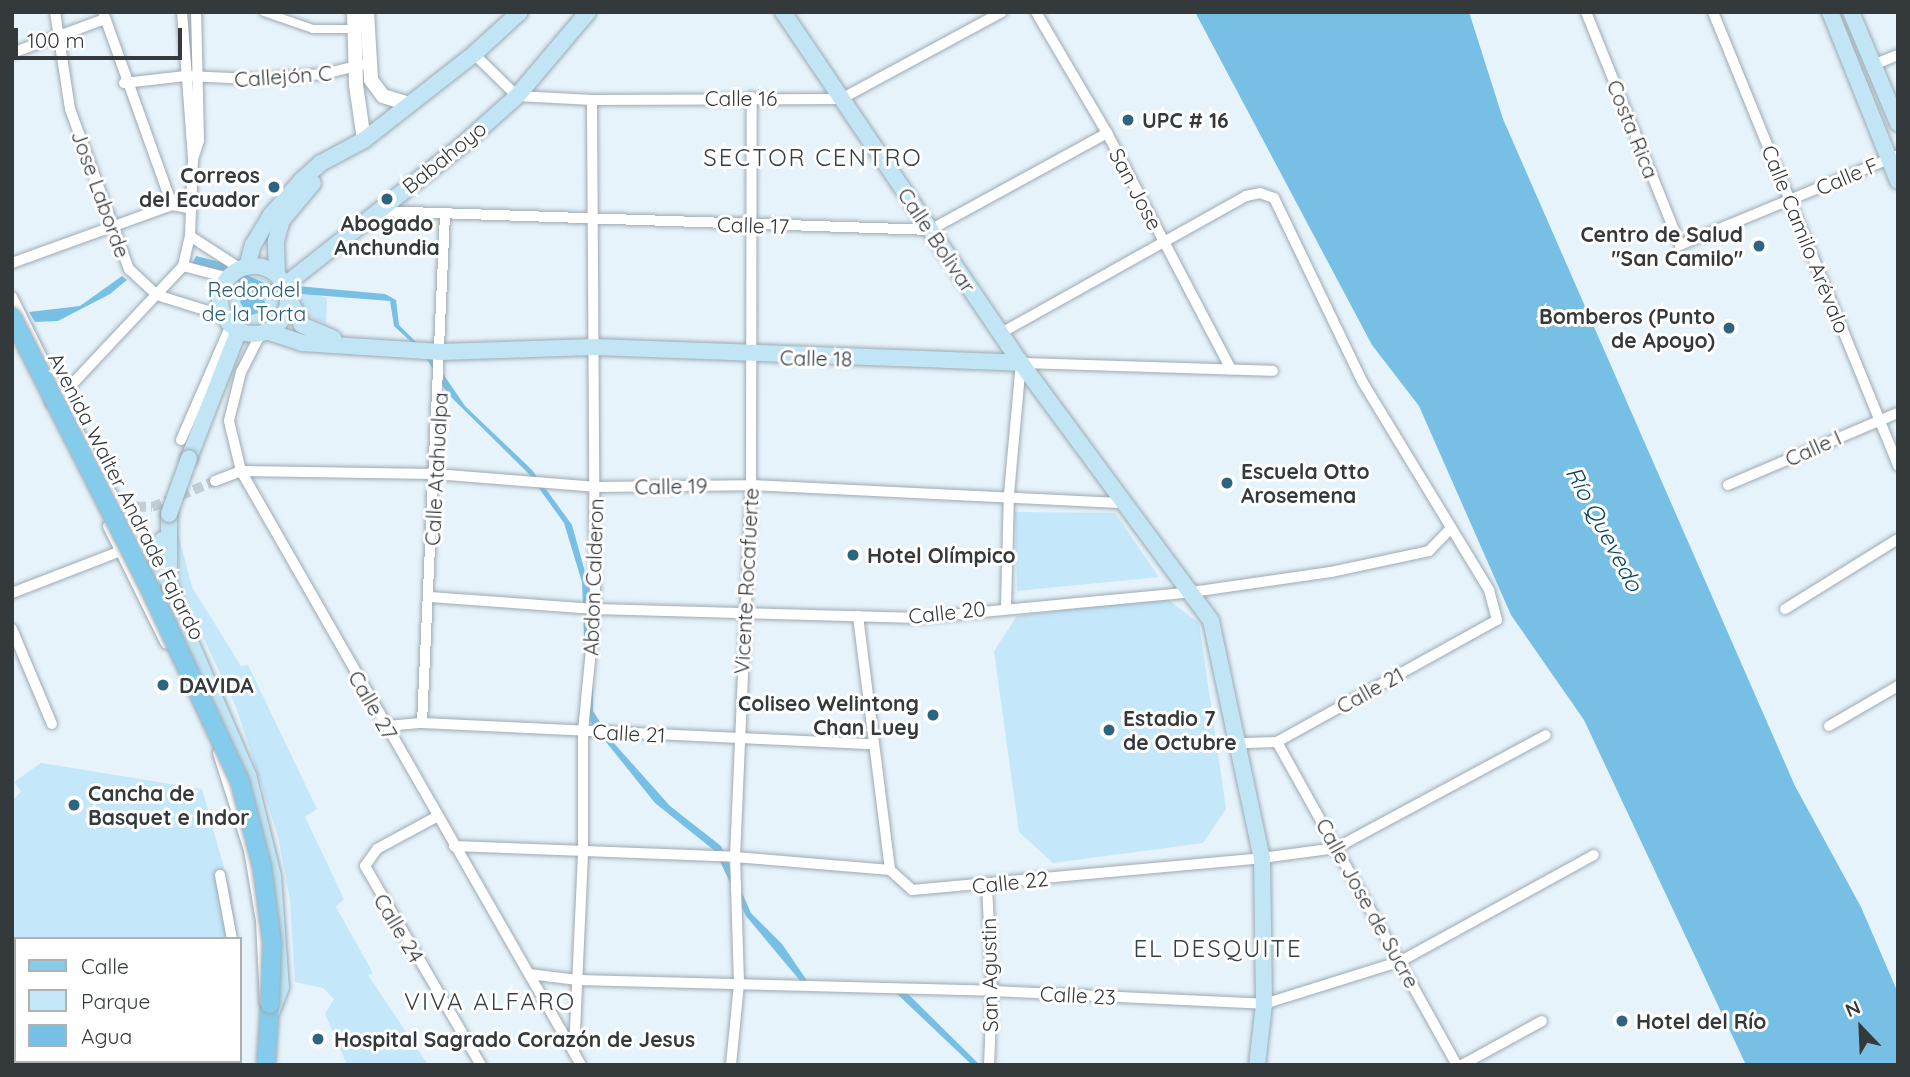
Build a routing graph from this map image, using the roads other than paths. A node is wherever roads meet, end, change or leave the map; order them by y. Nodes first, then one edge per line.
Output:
1 (55, 12) edge
2 (182, 12) edge
3 (196, 12) edge
4 (264, 12) edge
5 (354, 12) edge
6 (367, 12) edge
7 (520, 12) edge
8 (588, 12) edge
9 (783, 12) edge
10 (1002, 12) edge
11 (1036, 12) edge
12 (1713, 12) edge
13 (1830, 12) edge
14 (1851, 12) edge
15 (1587, 13) edge
16 (104, 16) edge
17 (354, 29) junction
18 (61, 34) junction
19 (12, 52) edge
20 (474, 54) junction
21 (1898, 55) edge
22 (1873, 65) junction
23 (361, 66) junction
24 (191, 78) junction
25 (124, 82) junction
26 (517, 96) junction
27 (752, 97) junction
28 (841, 99) junction
29 (592, 100) junction
30 (410, 104) junction
31 (1898, 123) edge
32 (1107, 133) junction
33 (364, 140) junction
34 (334, 156) junction
35 (1893, 157) edge
36 (1898, 181) edge
37 (1791, 200) junction
38 (172, 205) junction
39 (192, 209) junction
40 (376, 211) junction
41 (444, 215) junction
42 (593, 219) junction
43 (750, 225) junction
44 (113, 226) junction
45 (930, 230) junction
46 (190, 236) junction
47 (1163, 239) junction
48 (1680, 245) joint
49 (12, 263) edge
50 (183, 266) junction
51 (239, 272) junction
52 (283, 286) junction
53 (157, 295) junction
54 (12, 296) edge
55 (20, 319) edge
56 (232, 324) junction
57 (262, 333) junction
58 (1001, 333) junction
59 (13, 334) edge
60 (359, 346) junction
61 (594, 347) junction
62 (441, 352) junction
63 (751, 356) junction
64 (230, 361) junction
65 (1021, 363) junction
66 (1231, 369) junction
67 (1273, 371) dead end
68 (62, 395) junction
69 (48, 403) junction
70 (1898, 413) edge
71 (1879, 419) junction
72 (181, 440) dead end
73 (1898, 466) edge
74 (241, 471) junction
75 (435, 474) junction
76 (215, 481) tunnel mouth
77 (751, 485) junction
78 (1728, 485) dead end
79 (597, 487) junction
80 (91, 490) junction
81 (1009, 494) junction
82 (1128, 503) junction
83 (169, 514) junction
84 (1451, 528) junction
85 (1898, 539) edge
86 (121, 551) junction
87 (151, 591) junction
88 (1192, 592) junction
89 (12, 593) edge
90 (430, 597) junction
91 (1006, 607) junction
92 (595, 609) junction
93 (1785, 609) dead end
94 (744, 613) junction
95 (858, 616) junction
96 (12, 629) edge
97 (1898, 686) edge
98 (422, 723) junction
99 (52, 724) dead end
100 (386, 726) junction
101 (1829, 726) dead end
102 (583, 731) junction
103 (1546, 736) dead end
104 (739, 738) junction
105 (1277, 742) junction
106 (1239, 743) junction
107 (873, 744) junction
108 (436, 817) junction
109 (454, 846) junction
110 (1336, 848) junction
111 (583, 851) junction
112 (1594, 855) dead end
113 (735, 857) junction
114 (1262, 858) junction
115 (890, 870) junction
116 (220, 874) dead end
117 (987, 885) junction
118 (232, 937) edge
119 (1401, 961) junction
120 (529, 974) junction
121 (578, 980) junction
122 (738, 983) junction
123 (992, 991) junction
124 (1264, 1004) junction
125 (269, 1011) junction
126 (1542, 1021) dead end
127 (574, 1052) junction
128 (266, 1065) edge
129 (481, 1065) edge
130 (581, 1065) edge
131 (731, 1065) edge
132 (989, 1065) edge
133 (1257, 1065) edge
134 (1460, 1065) edge

1 - 18 street, Jose Laborde
2 - 24 street
3 - 24 street
4 - 17 street
5 - 17 street
6 - 23 street
7 - 20 main road
8 - 26 main road, Babahoyo
9 - 28 main road, Calle Bolivar
10 - 28 street, Calle 16
11 - 32 street, San Jose
12 - 37 street, Calle Camilo Arévalo
13 - 35 main road
14 - 22 main road
15 - 48 street, Costa Rica
16 - 18 street
16 - 25 street
17 - 23 street
18 - 19 street
18 - 44 street, Jose Laborde
20 - 26 street
20 - 30 main road
21 - 22 street
22 - 31 main road
23 - 24 street, Callejón C
23 - 30 street
23 - 33 street
24 - 25 street, Callejón C
24 - 39 street
25 - 38 street
26 - 29 street, Calle 16
26 - 40 main road, Babahoyo
27 - 28 street, Calle 16
27 - 29 street, Calle 16
27 - 43 street, Vicente Rocafuerte
28 - 45 main road, Calle Bolivar
29 - 42 street, Abdon Calderon
30 - 33 main road
32 - 45 street
32 - 47 street, San Jose
33 - 34 main road
34 - 51 main road
34 - 52 main road
35 - 36 main road
35 - 37 street, Calle F
37 - 48 street, Calle F
37 - 71 street, Calle Camilo Arévalo
38 - 39 street
38 - 44 street
39 - 46 street
40 - 41 street, Calle 17
40 - 52 main road, Babahoyo
41 - 42 street, Calle 17
41 - 62 street, Calle Atahualpa
42 - 43 street, Calle 17
42 - 61 street, Abdon Calderon
43 - 45 street, Calle 17
43 - 63 street, Vicente Rocafuerte
44 - 49 street
44 - 53 street, Jose Laborde
45 - 58 main road, Calle Bolivar
46 - 50 street
46 - 51 street
47 - 58 street
47 - 66 street, San Jose
47 - 84 street
50 - 51 street
50 - 53 street
51 - 52 main road
51 - 56 main road
52 - 57 main road
52 - 60 main road, Calle 18
53 - 56 street, Jose Laborde
53 - 68 street
54 - 55 street, Avenida Walter Andrade Fajardo
55 - 68 street, Avenida Walter Andrade Fajardo
55 - 87 main road, Avenida Walter Andrade Fajardo, bridge
56 - 57 main road
56 - 64 main road
56 - 72 street
57 - 60 main road, Calle 18
57 - 64 main road
57 - 74 street, Calle 27
58 - 65 main road, Calle Bolivar
59 - 69 street, Avenida Walter Andrade Fajardo
60 - 62 main road, Calle 18
61 - 62 main road, Calle 18
61 - 63 main road, Calle 18
61 - 79 street, Abdon Calderon
62 - 75 street, Calle Atahualpa
63 - 65 main road, Calle 18
63 - 77 street, Vicente Rocafuerte
64 - 83 main road, bridge
65 - 66 street, Calle 18
65 - 81 street
65 - 82 main road, Calle Bolivar
66 - 67 street, Calle 18
68 - 69 street
68 - 80 street, Avenida Walter Andrade Fajardo
69 - 80 street, Avenida Walter Andrade Fajardo
70 - 71 street, Calle I
71 - 73 street, Calle Camilo Arévalo
71 - 78 street, Calle I
74 - 75 street, Calle 19
74 - 76 street, Calle 19
74 - 100 street, Calle 27
75 - 79 street, Calle 19
75 - 90 street, Calle Atahualpa
77 - 79 street, Calle 19
77 - 81 street, Calle 19
77 - 94 street, Vicente Rocafuerte
79 - 92 street, Abdon Calderon
80 - 86 street, Avenida Walter Andrade Fajardo
81 - 82 street, Calle 19
81 - 91 street
82 - 88 main road, Calle Bolivar
83 - 87 main road
83 - 125 main road, Avenida Walter Andrade Fajardo
84 - 88 street, Calle 20
84 - 105 street, Calle 21
85 - 93 street
86 - 89 street
86 - 125 street, Avenida Walter Andrade Fajardo
87 - 125 main road, Avenida Walter Andrade Fajardo, bridge
88 - 91 street, Calle 20
88 - 106 main road, Calle Bolivar
90 - 92 street, Calle 20
90 - 98 street, Calle Atahualpa
91 - 95 street, Calle 20
92 - 94 street, Calle 20
92 - 102 street, Abdon Calderon
94 - 95 street, Calle 20
94 - 104 street, Vicente Rocafuerte
95 - 107 street
96 - 99 street
97 - 101 street
98 - 100 street, Calle 21
98 - 102 street, Calle 21
100 - 108 street, Calle 27
102 - 104 street, Calle 21
102 - 111 street, Abdon Calderon
103 - 110 street, Calle 22
104 - 107 street, Calle 21
104 - 113 street, Vicente Rocafuerte
105 - 106 street, Calle 21
105 - 110 street, Calle Jose de Sucre
106 - 114 main road, Calle Bolivar
107 - 115 street
108 - 109 street, Calle 27
108 - 129 street, Calle 24
109 - 111 street
109 - 120 street, Calle 27
110 - 114 street, Calle 22
110 - 119 street, Calle Jose de Sucre
111 - 113 street
111 - 121 street, Abdon Calderon
112 - 119 street, Calle 23
113 - 115 street
113 - 122 street, Vicente Rocafuerte
114 - 117 street, Calle 22
114 - 124 main road, Calle Bolivar
115 - 117 street, Calle 22
116 - 118 street
117 - 123 street, San Agustin
119 - 124 street, Calle 23
119 - 134 street, Calle Jose de Sucre
120 - 121 street, Calle 23
120 - 127 street, Calle 27
121 - 122 street, Calle 23
121 - 127 street, Abdon Calderon
122 - 123 street, Calle 23
122 - 131 street, Vicente Rocafuerte
123 - 124 street, Calle 23
123 - 132 street, San Agustin
124 - 133 main road, Calle Bolivar
125 - 128 main road, Avenida Walter Andrade Fajardo
126 - 134 street
127 - 130 street, Calle 27

